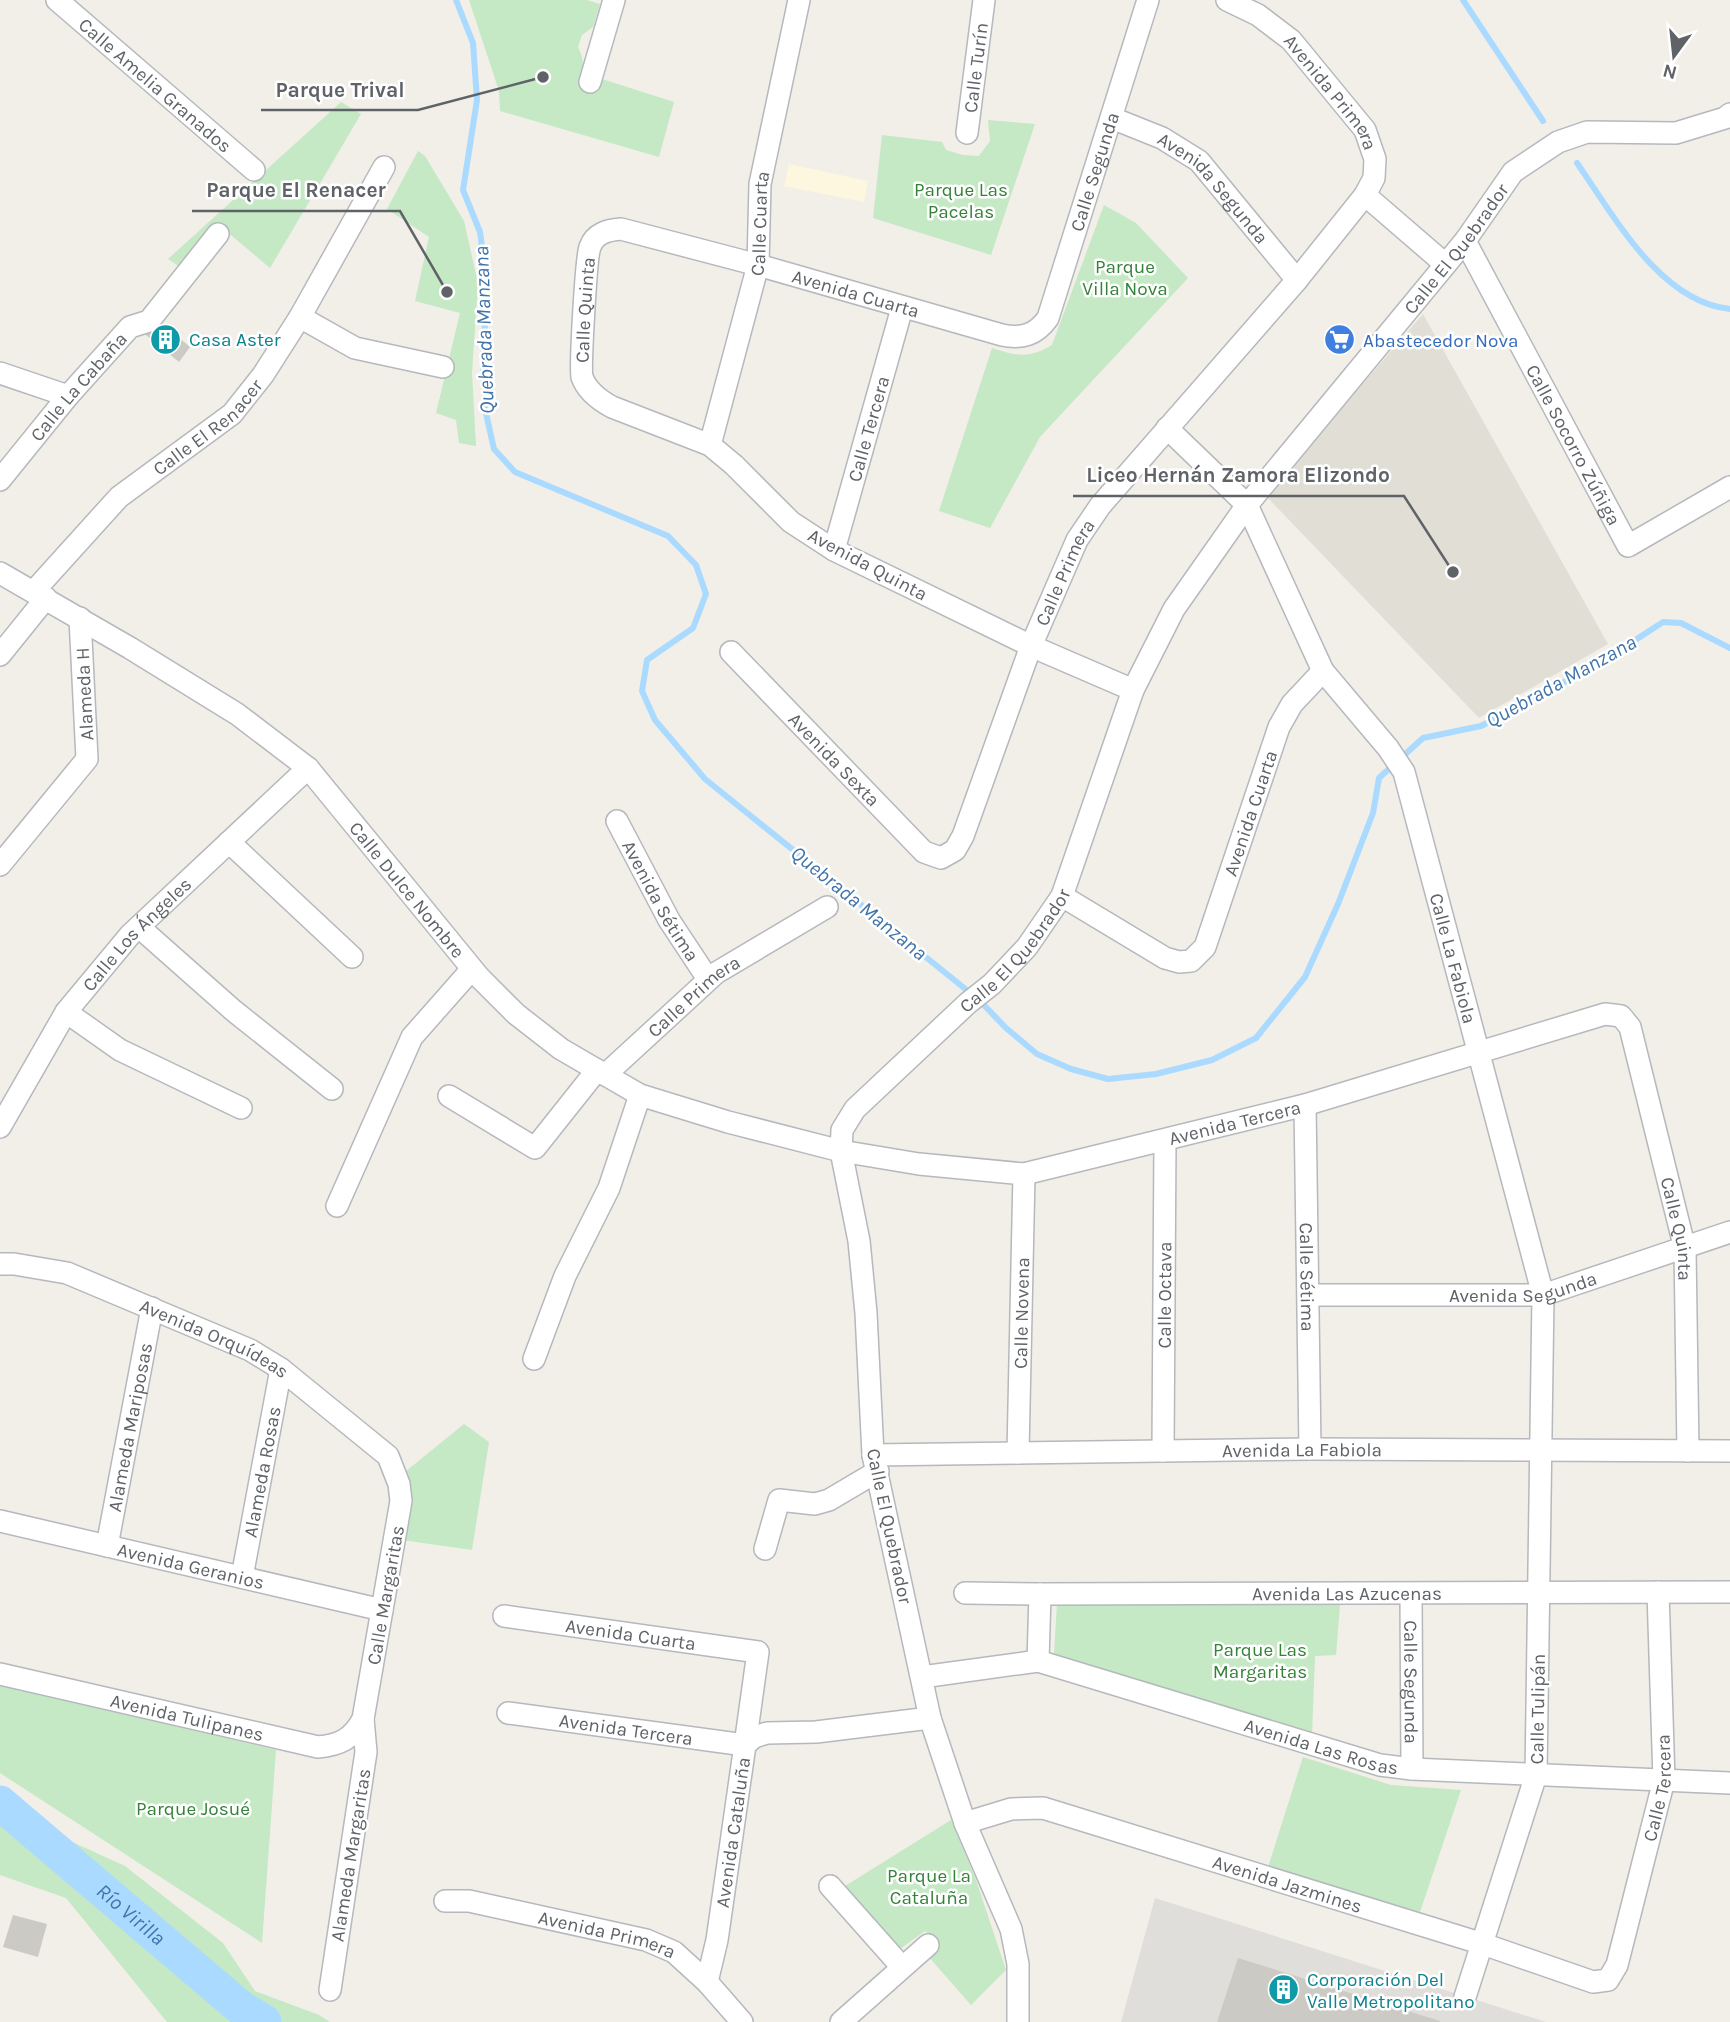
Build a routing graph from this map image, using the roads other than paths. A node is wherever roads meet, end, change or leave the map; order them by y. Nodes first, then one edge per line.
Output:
1 (57, 0) edge
2 (614, 0) edge
3 (799, 0) edge
4 (984, 0) edge
5 (1147, 0) edge
6 (1227, 0) edge
7 (590, 82) dead end
8 (1112, 118) junction
9 (1728, 119) edge
10 (967, 133) dead end
11 (384, 167) dead end
12 (254, 170) dead end
13 (1365, 195) junction
14 (218, 234) dead end
15 (598, 236) joint
16 (1465, 241) junction
17 (1445, 264) junction
18 (758, 265) junction
19 (1297, 280) junction
20 (902, 309) junction
21 (300, 317) junction
22 (1030, 334) joint
23 (443, 367) dead end
24 (0, 373) edge
25 (588, 387) joint
26 (68, 396) junction
27 (1167, 428) junction
28 (710, 445) junction
29 (0, 480) edge
30 (1730, 487) edge
31 (1247, 505) junction
32 (834, 550) junction
33 (0, 573) edge
34 (40, 595) junction
35 (80, 618) junction
36 (1031, 646) junction
37 (731, 652) dead end
38 (0, 655) edge
39 (1323, 671) junction
40 (1133, 690) junction
41 (308, 768) junction
42 (617, 821) dead end
43 (229, 842) junction
44 (941, 858) joint
45 (0, 865) edge
46 (1062, 896) junction
47 (828, 907) dead end
48 (139, 928) junction
49 (352, 957) dead end
50 (472, 969) junction
51 (708, 979) junction
52 (66, 1012) junction
53 (1621, 1016) joint
54 (1478, 1054) junction
55 (601, 1073) junction
56 (332, 1089) dead end
57 (640, 1095) junction
58 (449, 1096) dead end
59 (1305, 1105) junction
60 (241, 1108) dead end
61 (0, 1127) edge
62 (1166, 1140) junction
63 (841, 1151) junction
64 (1024, 1174) junction
65 (337, 1206) dead end
66 (1730, 1233) edge
67 (1685, 1249) junction
68 (0, 1264) edge
69 (1309, 1295) junction
70 (1543, 1295) junction
71 (152, 1308) junction
72 (534, 1359) dead end
73 (281, 1369) junction
74 (1310, 1449) junction
75 (1163, 1451) junction
76 (1541, 1451) junction
77 (1688, 1451) junction
78 (1730, 1451) edge
79 (1018, 1453) junction
80 (876, 1463) junction
81 (395, 1471) joint
82 (0, 1521) edge
83 (107, 1546) junction
84 (765, 1549) dead end
85 (242, 1577) junction
86 (965, 1592) dead end
87 (1539, 1592) junction
88 (1658, 1592) junction
89 (1730, 1592) edge
90 (1040, 1594) junction
91 (1411, 1594) junction
92 (382, 1610) junction
93 (504, 1616) dead end
94 (1038, 1661) junction
95 (0, 1674) edge
96 (922, 1677) junction
97 (508, 1713) dead end
98 (930, 1718) junction
99 (363, 1719) junction
100 (745, 1745) junction
101 (1412, 1769) junction
102 (1536, 1775) junction
103 (1664, 1780) junction
104 (1730, 1783) edge
105 (965, 1823) junction
106 (830, 1886) dead end
107 (445, 1901) dead end
108 (1483, 1944) junction
109 (928, 1945) dead end
110 (901, 1966) junction
111 (1608, 1980) joint
112 (707, 1982) junction
113 (330, 1990) dead end
114 (1465, 1997) dead end
115 (742, 2022) edge
116 (841, 2022) edge
117 (1017, 2022) edge

1 - 12 street, Calle Amelia Granados
2 - 7 street
3 - 18 street, Calle Cuarta
4 - 10 street, Calle Turín
5 - 8 street, Calle Segunda
6 - 13 street, Avenida Primera
8 - 19 street, Avenida Segunda
8 - 22 street, Calle Segunda
9 - 16 street, Calle El Quebrador
11 - 21 street, Calle El Renacer
13 - 17 street
13 - 19 street, Calle Primera
14 - 26 street, Calle La Cabaña
15 - 18 street, Avenida Cuarta
15 - 25 street, Calle Quinta
16 - 17 street, Calle El Quebrador
16 - 30 street, Calle Socorro Zúñiga
17 - 31 street, Calle El Quebrador
18 - 20 street, Avenida Cuarta
18 - 28 street, Calle Cuarta
19 - 27 street, Calle Primera
20 - 22 street, Avenida Cuarta
20 - 32 street, Calle Tercera
21 - 23 street
21 - 34 street, Calle El Renacer
24 - 26 street
25 - 28 street, Avenida Quinta
26 - 29 street, Calle La Cabaña
27 - 31 street
27 - 36 street, Calle Primera
28 - 32 street, Avenida Quinta
31 - 39 street, Calle La Fabiola
31 - 40 street, Calle El Quebrador
32 - 36 street, Avenida Quinta
33 - 34 street, Calle Dulce Nombre
34 - 35 street, Calle Dulce Nombre
34 - 38 street, Calle El Renacer
35 - 41 street, Calle Dulce Nombre
35 - 45 street, Alameda H
36 - 40 street, Avenida Quinta
36 - 44 street, Calle Primera
37 - 44 street, Avenida Sexta
39 - 46 street, Avenida Cuarta
39 - 54 street, Calle La Fabiola
40 - 46 street, Calle El Quebrador
41 - 43 street, Calle Los Ángeles
41 - 50 street, Calle Dulce Nombre
42 - 51 street, Avenida Sétima
43 - 48 street, Calle Los Ángeles
43 - 49 street
46 - 63 street, Calle El Quebrador
47 - 51 street, Calle Primera
48 - 52 street, Calle Los Ángeles
48 - 56 street
50 - 55 street, Calle Dulce Nombre
50 - 65 street
51 - 55 street, Calle Primera
52 - 60 street
52 - 61 street, Calle Los Ángeles
53 - 54 street, Avenida Tercera
53 - 67 street, Calle Quinta
54 - 59 street, Avenida Tercera
54 - 70 street, Calle La Fabiola
55 - 57 street, Calle Dulce Nombre
55 - 58 street, Calle Primera
57 - 63 street, Calle Dulce Nombre
57 - 72 street
59 - 62 street, Avenida Tercera
59 - 69 street, Calle Sétima
62 - 64 street, Avenida Tercera
62 - 75 street, Calle Octava
63 - 64 street, Avenida Tercera
63 - 80 street, Calle El Quebrador
64 - 79 street, Calle Novena
66 - 67 street, Avenida Segunda
67 - 70 street, Avenida Segunda
67 - 77 street, Calle Quinta
68 - 71 street, Avenida Orquídeas
69 - 70 street, Avenida Segunda
69 - 74 street, Calle Sétima
70 - 76 street, Calle La Fabiola
71 - 73 street, Avenida Orquídeas
71 - 83 street, Alameda Mariposas
73 - 81 street, Avenida Orquídeas
73 - 85 street, Alameda Rosas
74 - 75 street, Avenida La Fabiola
74 - 76 street, Avenida La Fabiola
75 - 79 street, Avenida La Fabiola
76 - 77 street, Avenida La Fabiola
76 - 87 street, Calle Tulipán
77 - 78 street, Avenida La Fabiola
79 - 80 street, Avenida La Fabiola
80 - 84 street
80 - 96 street, Calle El Quebrador
81 - 92 street, Calle Margaritas
82 - 83 street, Avenida Geranios
83 - 85 street, Avenida Geranios
85 - 92 street, Avenida Geranios
86 - 90 street, Avenida Las Azucenas
87 - 88 street, Avenida Las Azucenas
87 - 91 street, Avenida Las Azucenas
87 - 102 street, Calle Tulipán
88 - 89 street, Avenida Las Azucenas
88 - 103 street, Calle Tercera
90 - 91 street, Avenida Las Azucenas
90 - 94 street
91 - 101 street, Calle Segunda
92 - 99 street, Calle Margaritas
93 - 100 street, Avenida Cuarta
94 - 96 street, Avenida Las Rosas
94 - 101 street, Avenida Las Rosas
95 - 99 street, Avenida Tulipanes
96 - 98 street, Calle El Quebrador
97 - 100 street, Avenida Tercera
98 - 100 street, Avenida Cataluña
98 - 105 street, Calle El Quebrador
99 - 113 street, Alameda Margaritas
100 - 112 street, Avenida Cataluña
101 - 102 street, Avenida Las Rosas
102 - 103 street, Avenida Las Rosas
102 - 108 street, Calle Tulipán
103 - 104 street, Avenida Las Rosas
103 - 111 street, Calle Tercera
105 - 108 street, Avenida Jazmines
105 - 117 street, Calle El Quebrador
106 - 110 street
107 - 112 street, Avenida Primera
108 - 111 street, Avenida Jazmines
108 - 114 street, Calle Tulipán
109 - 110 street
110 - 116 street
112 - 115 street, Avenida Primera

